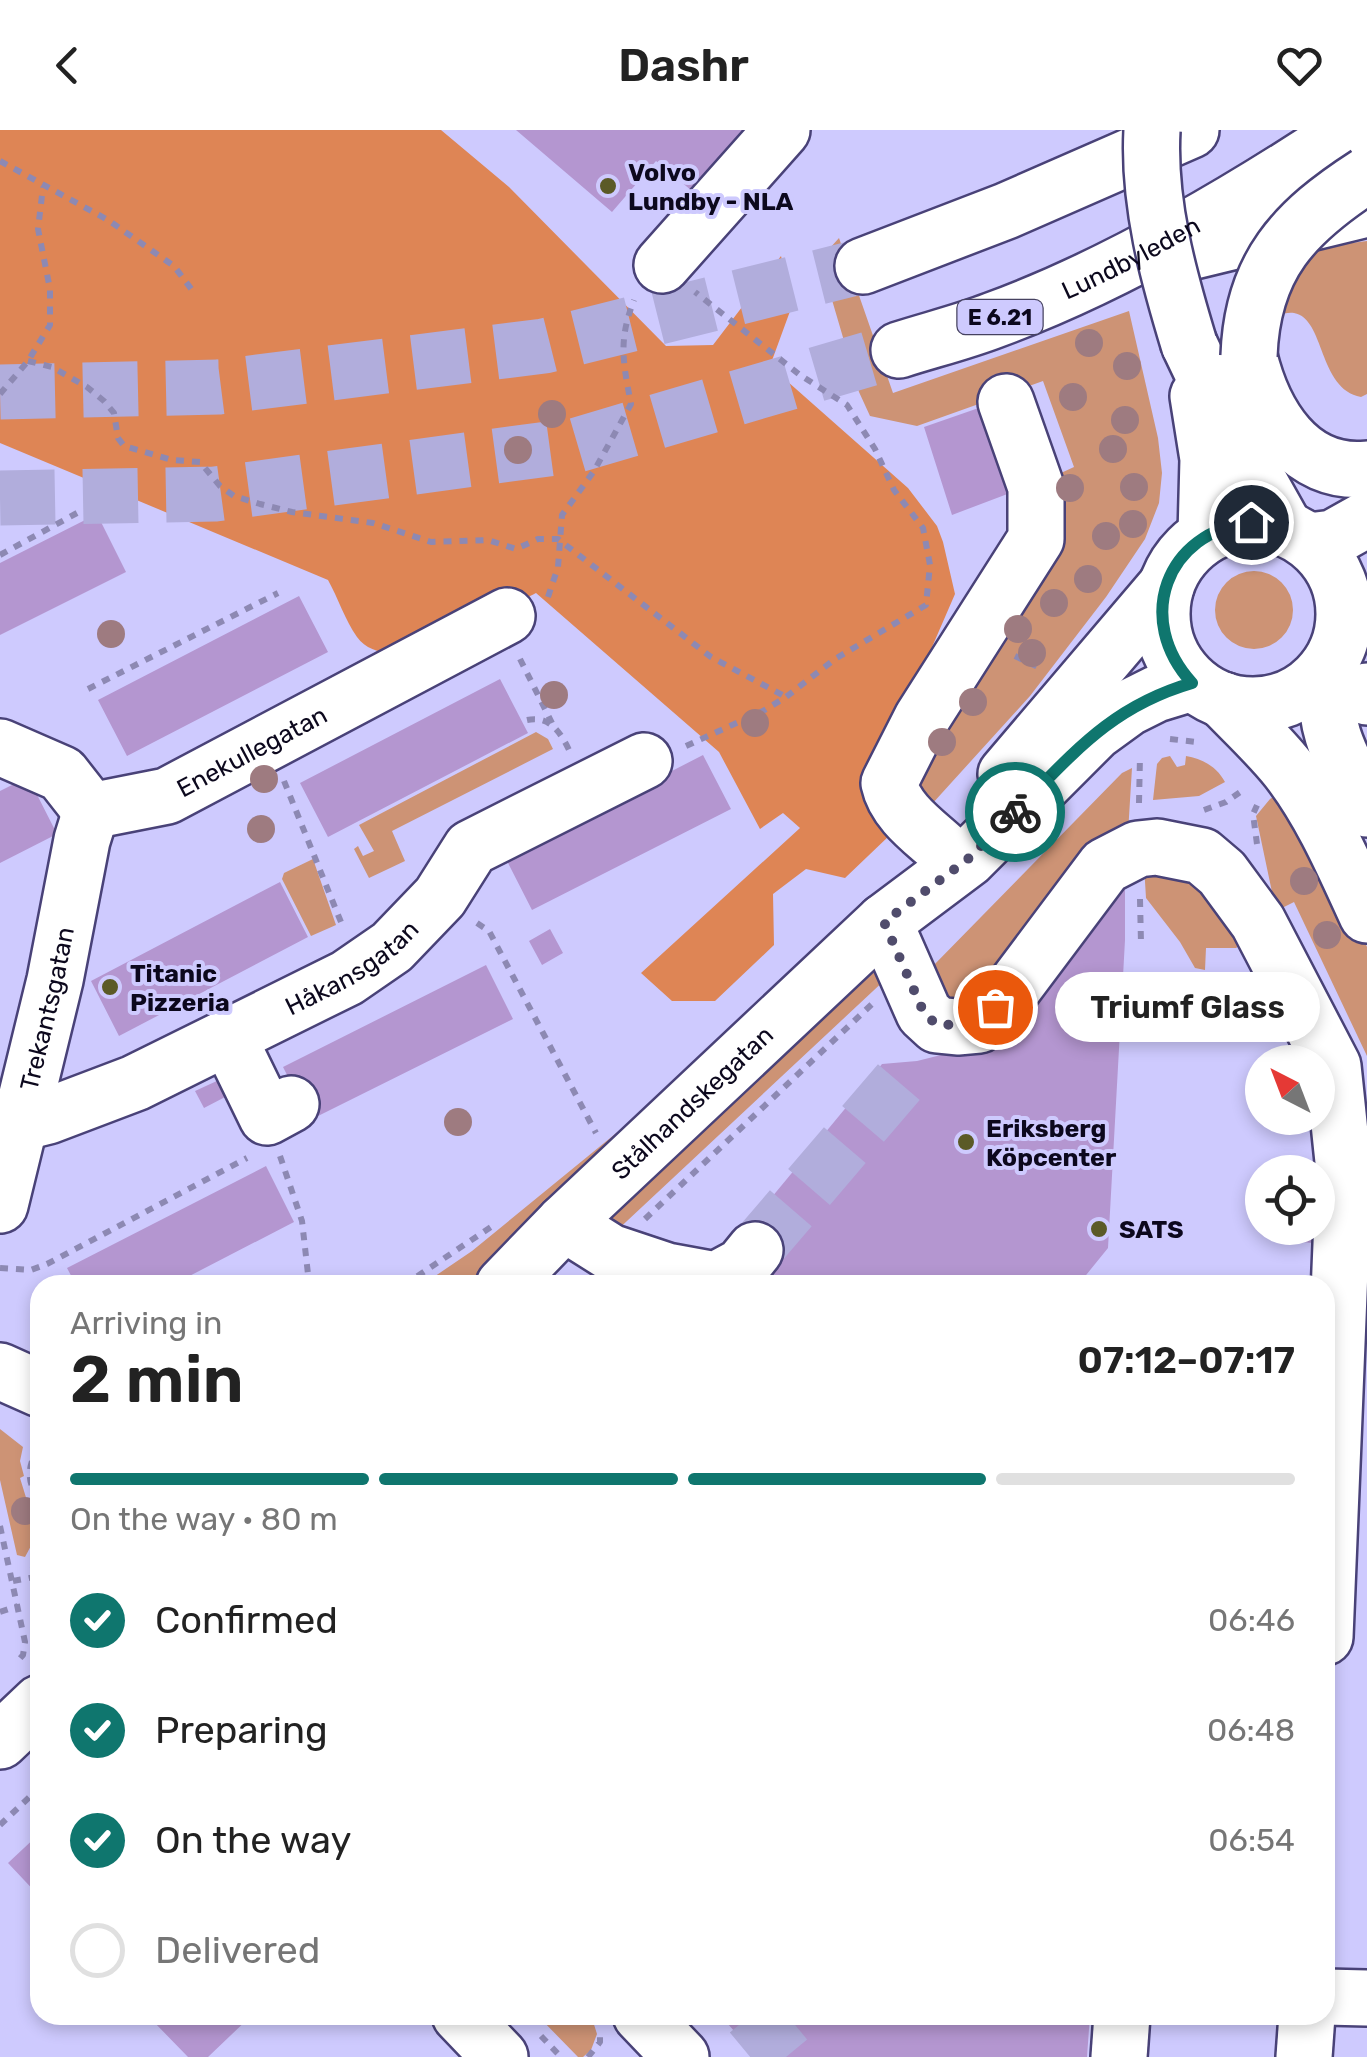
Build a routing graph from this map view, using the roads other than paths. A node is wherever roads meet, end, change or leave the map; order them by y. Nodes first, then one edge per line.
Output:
1 (782, 130) edge
2 (1152, 130) edge
3 (1191, 130) edge
4 (1348, 130) edge
5 (1367, 174) edge
6 (1367, 209) edge
7 (662, 265) road end
8 (864, 266) tunnel mouth
9 (1098, 274) junction
10 (1189, 344) junction
11 (898, 350) tunnel mouth
12 (1006, 402) dead end
13 (1367, 469) edge
14 (1367, 519) edge
15 (1206, 535) junction
16 (1297, 535) junction
17 (1166, 586) junction
18 (512, 624) road end
19 (1354, 660) edge
20 (1208, 692) junction
21 (0, 747) edge
22 (644, 761) dead end
23 (1367, 809) edge
24 (92, 811) junction
25 (942, 848) junction
26 (1367, 915) edge
27 (884, 922) junction
28 (228, 1037) junction
29 (266, 1122) road end
30 (20, 1123) junction
31 (0, 1205) edge
32 (564, 1224) junction
33 (755, 1250) tunnel mouth
34 (514, 1275) edge
35 (685, 1275) edge
36 (725, 1275) edge
37 (1344, 1343) edge
38 (0, 1371) edge
39 (30, 1384) edge
40 (1335, 1482) edge
41 (27, 1685) edge
42 (0, 1740) edge
43 (1335, 1997) edge
44 (1367, 1998) edge
45 (470, 2025) edge
46 (1121, 2025) edge
47 (1306, 2025) edge
48 (500, 2057) edge
49 (1119, 2057) edge
50 (1304, 2057) edge

1 - 7 main road
2 - 10 main road, bridge
3 - 8 main road
4 - 9 main road, Lundbyleden / E 6.21
5 - 13 main road, bridge
6 - 9 main road
9 - 11 main road, Lundbyleden / E 6.21
10 - 15 main road
10 - 16 main road
12 - 25 main road
14 - 16 main road
15 - 16 main road
15 - 17 main road
16 - 19 main road
17 - 20 main road
17 - 25 main road, Stålhandskegatan
18 - 24 main road, Enekullegatan
19 - 20 main road
19 - 23 main road
20 - 26 main road
20 - 27 main road, Stålhandskegatan
21 - 24 main road
22 - 28 main road, Håkansgatan
24 - 30 main road, Trekantsgatan
25 - 27 main road, Stålhandskegatan
27 - 32 main road, Stålhandskegatan
27 - 37 main road
28 - 29 main road
28 - 30 main road, Håkansgatan
30 - 31 main road, Trekantsgatan
32 - 34 main road, Stålhandskegatan
32 - 35 main road
33 - 36 main road
37 - 40 main road
38 - 39 main road
41 - 42 main road
43 - 44 main road
45 - 48 main road
46 - 49 main road
47 - 50 main road

